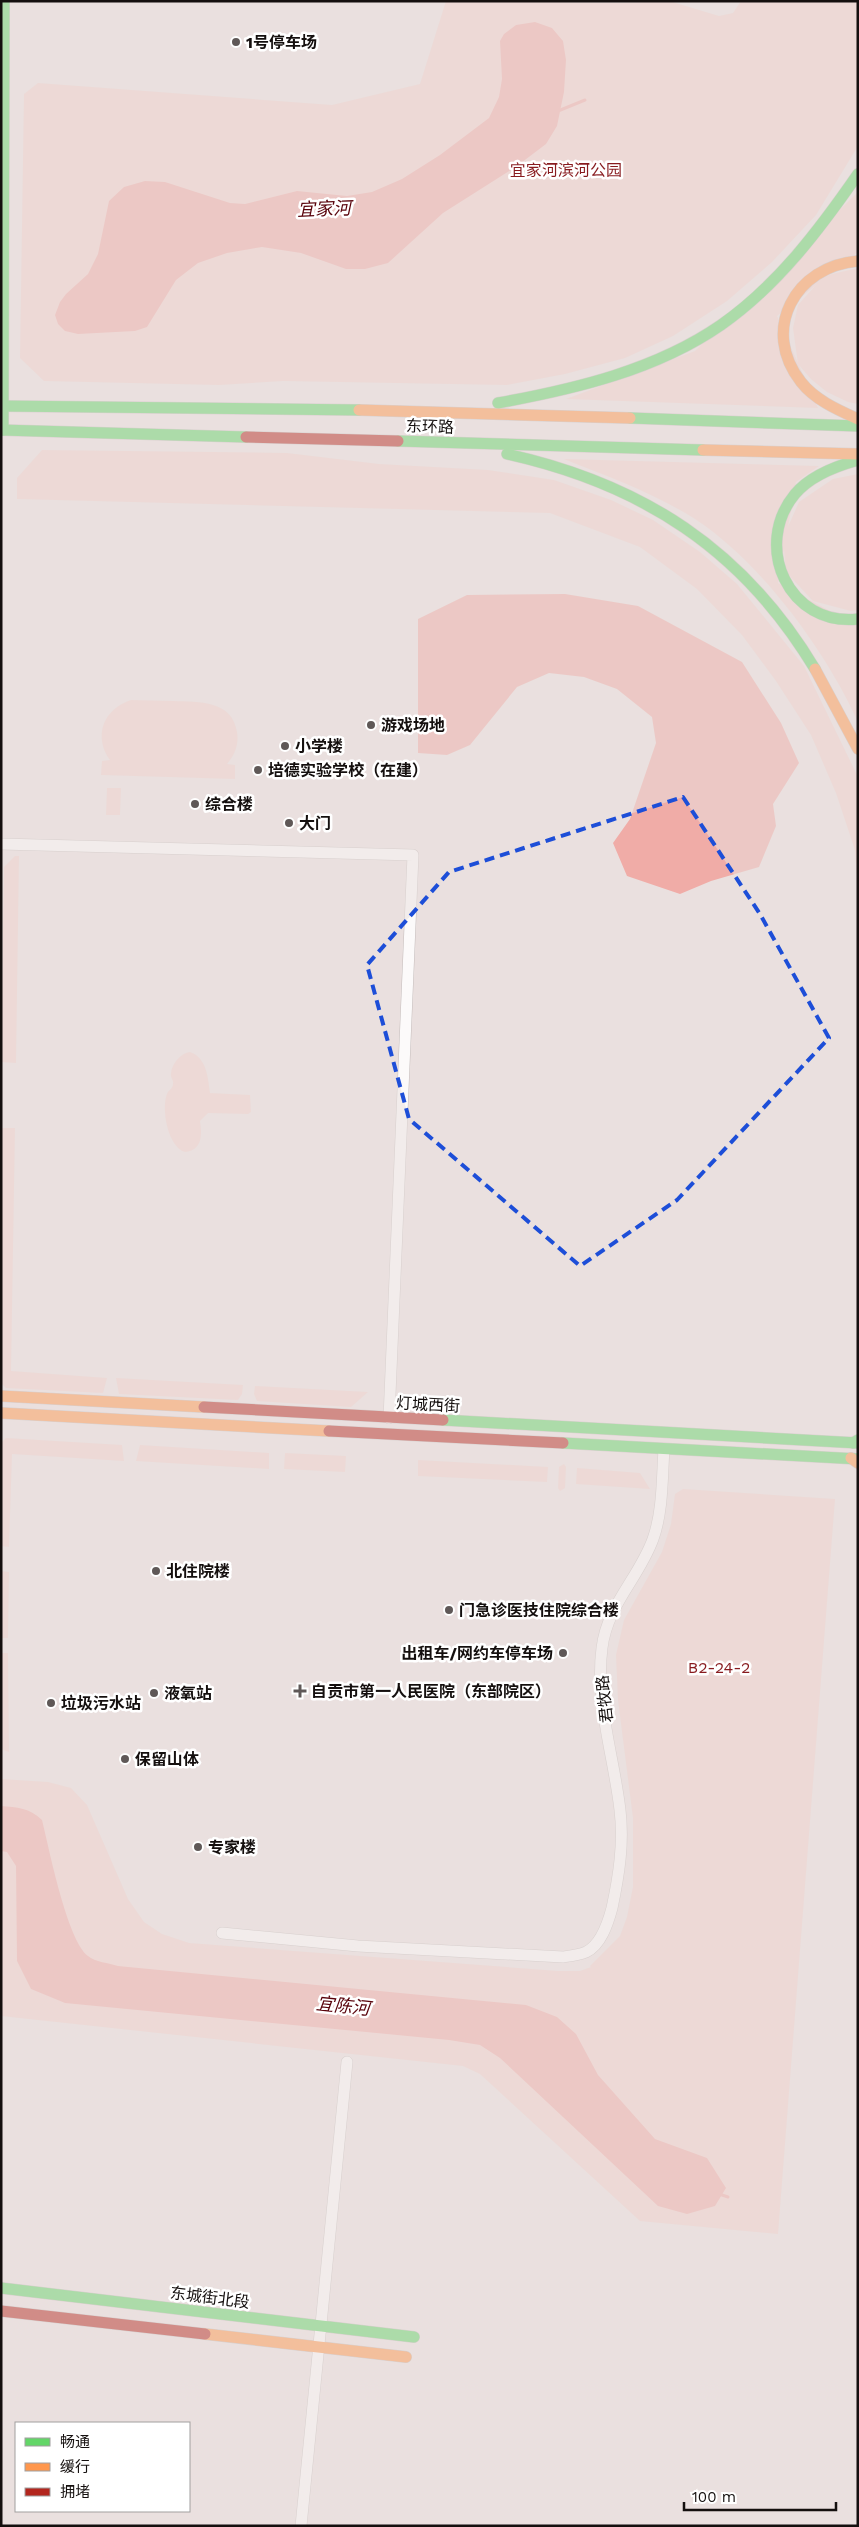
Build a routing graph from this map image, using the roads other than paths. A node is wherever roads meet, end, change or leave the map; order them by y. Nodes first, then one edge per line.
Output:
1 (4, 1) edge
2 (858, 174) edge
3 (858, 261) edge
4 (2, 406) edge
5 (454, 411) junction
6 (858, 420) edge
7 (858, 426) edge
8 (2, 430) edge
9 (742, 436) junction
10 (453, 443) junction
11 (858, 454) edge
12 (858, 460) edge
13 (858, 619) edge
14 (858, 749) edge
15 (1, 844) edge
16 (1, 1396) edge
17 (1, 1413) edge
18 (389, 1418) junction
19 (856, 1442) edge
20 (664, 1448) junction
21 (856, 1460) edge
22 (222, 1933) dead end
23 (347, 2062) dead end
24 (1, 2288) edge
25 (1, 2311) edge
26 (320, 2326) junction
27 (414, 2337) dead end
28 (318, 2348) junction
29 (406, 2357) dead end
30 (301, 2526) edge

1 - 4 main road
2 - 5 main road
3 - 6 main road
4 - 5 main road, 东环路
4 - 8 main road
5 - 9 main road, 东环路
7 - 9 main road, 东环路
8 - 10 main road, 东环路
9 - 10 main road, 东环路
9 - 11 main road, 东环路
10 - 14 main road
12 - 13 main road
15 - 18 street
16 - 18 main road, 灯城西街
17 - 20 main road, 灯城西街
18 - 19 main road, 灯城西街
20 - 21 main road, 灯城西街
20 - 22 street, 君牧路
23 - 26 street
24 - 26 main road, 东城街北段
25 - 28 main road
26 - 27 main road, 东城街北段
26 - 28 street
28 - 29 main road
28 - 30 street

